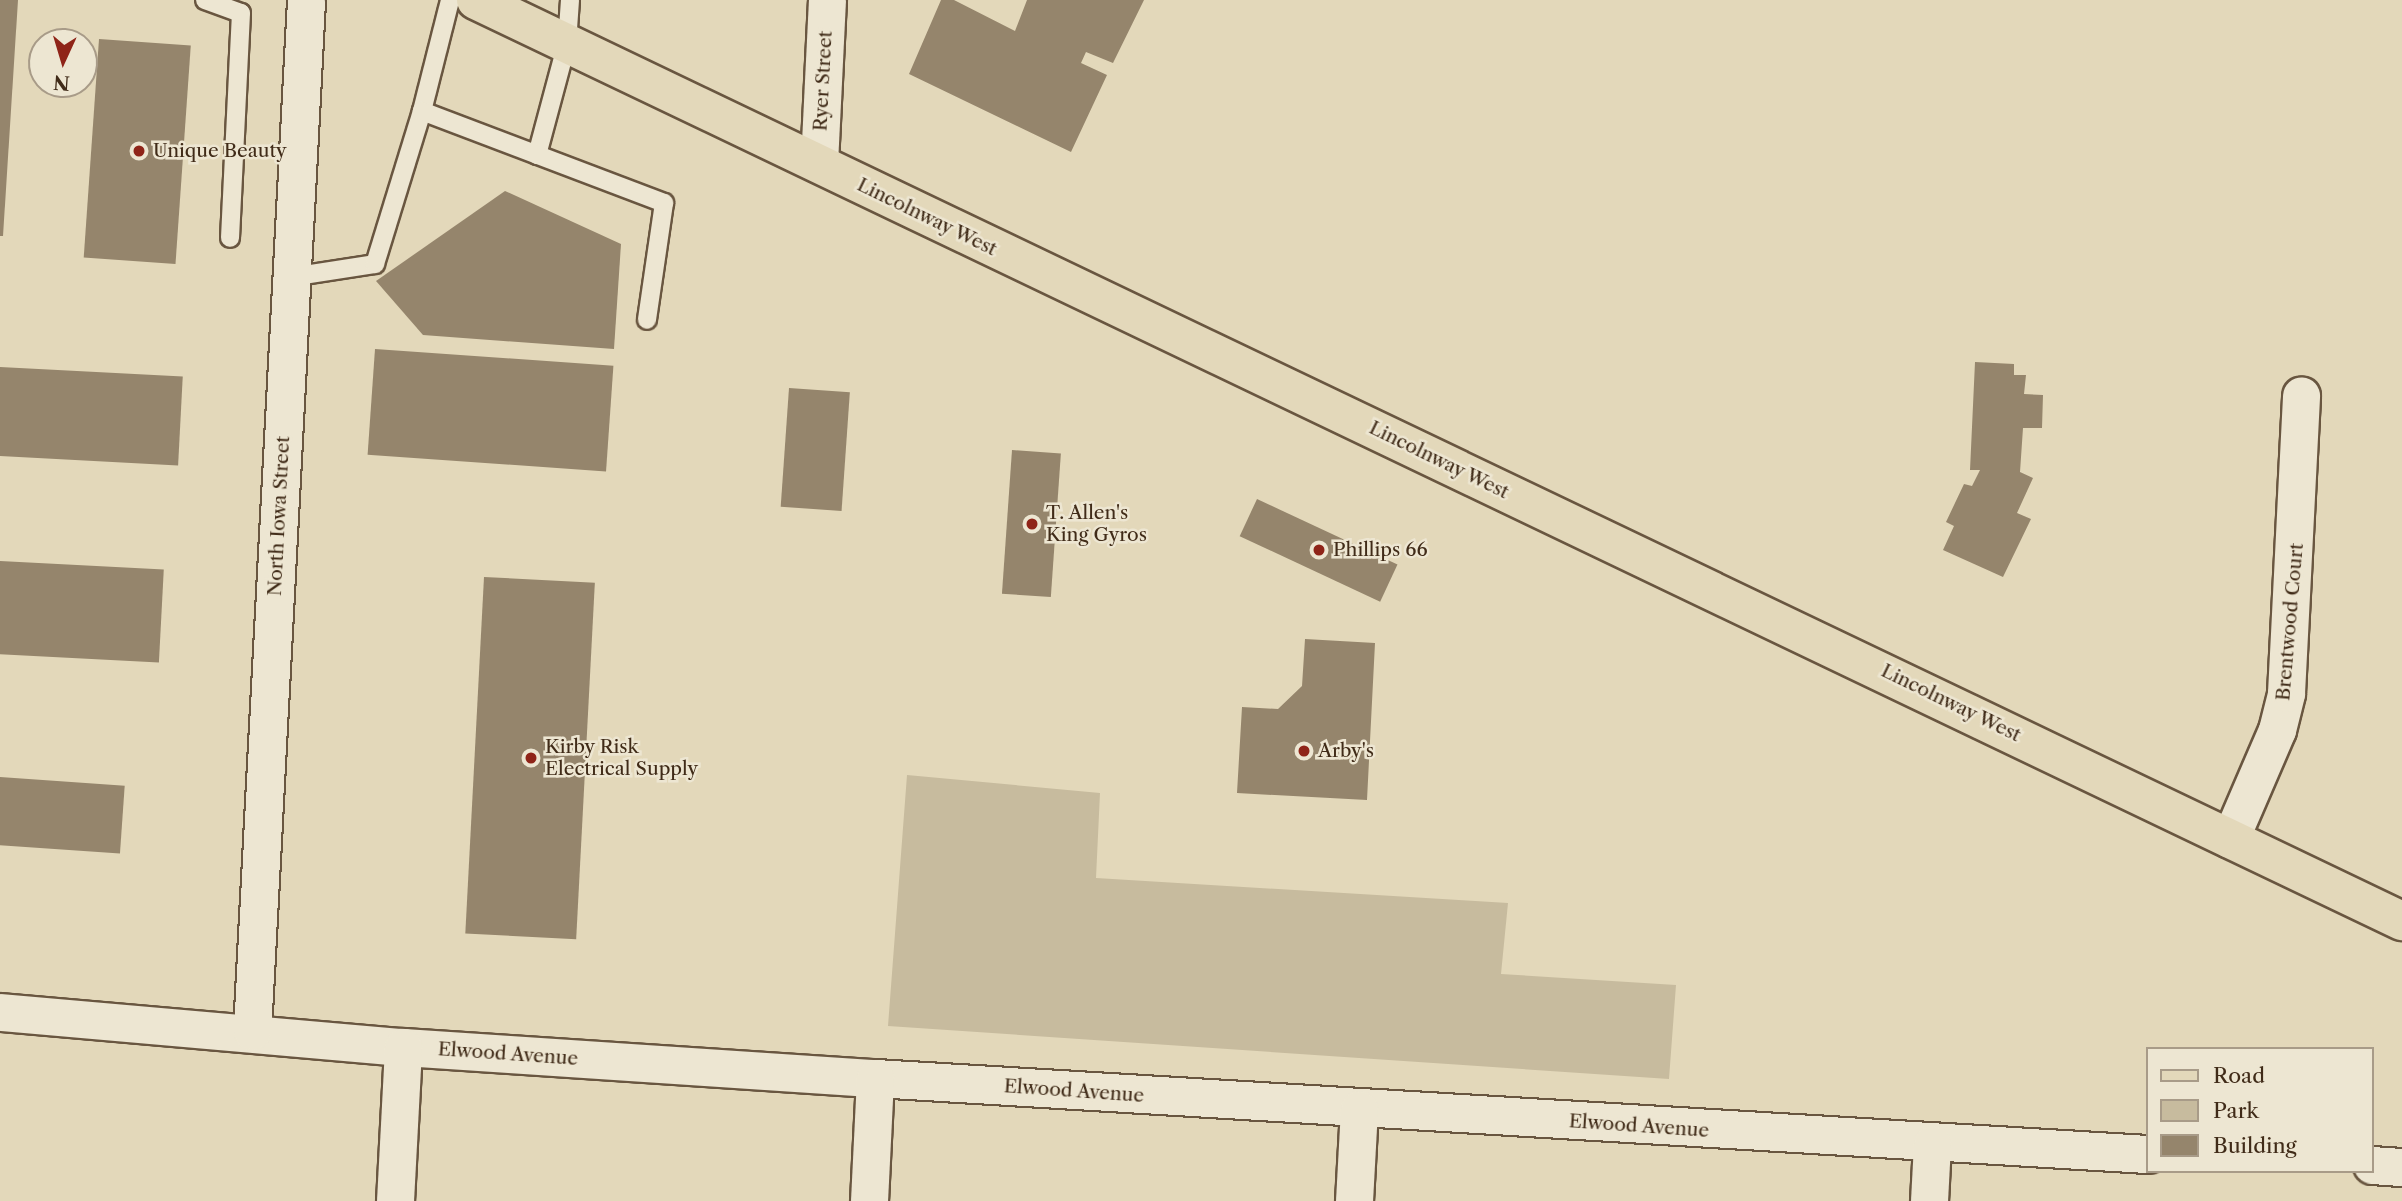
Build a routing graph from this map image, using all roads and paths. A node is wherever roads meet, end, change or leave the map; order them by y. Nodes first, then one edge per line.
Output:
1 (205, 0) edge
2 (306, 0) edge
3 (450, 0) edge
4 (476, 0) edge
5 (570, 0) edge
6 (827, 0) edge
7 (241, 7) edge
8 (567, 43) junction
9 (422, 111) junction
10 (537, 155) junction
11 (819, 163) junction
12 (230, 238) dead end
13 (291, 277) junction
14 (647, 320) dead end
15 (2301, 395) dead end
16 (2230, 839) junction
17 (2402, 921) edge
18 (0, 1012) edge
19 (252, 1031) junction
20 (403, 1047) junction
21 (875, 1078) junction
22 (1359, 1109) junction
23 (1932, 1144) junction
24 (2146, 1154) edge
25 (2374, 1165) edge
26 (2402, 1167) edge
27 (395, 1201) edge
28 (869, 1201) edge
29 (1354, 1201) edge
30 (1929, 1201) edge

1 - 7 lane
2 - 13 street, North Iowa Street
3 - 9 lane
4 - 8 main road, Lincolnway West
5 - 8 lane
6 - 11 street, Ryer Street
7 - 12 lane
8 - 10 lane
8 - 11 main road, Lincolnway West
9 - 10 lane
9 - 13 lane
10 - 14 lane
11 - 16 main road, Lincolnway West
13 - 19 street, North Iowa Street
15 - 16 street, Brentwood Court
16 - 17 main road, Lincolnway West
18 - 19 street, Elwood Avenue
19 - 20 street, Elwood Avenue
20 - 21 street, Elwood Avenue
20 - 27 street
21 - 22 street, Elwood Avenue
21 - 28 street
22 - 23 street, Elwood Avenue
22 - 29 street
23 - 24 street, Elwood Avenue
23 - 30 street
25 - 26 street

